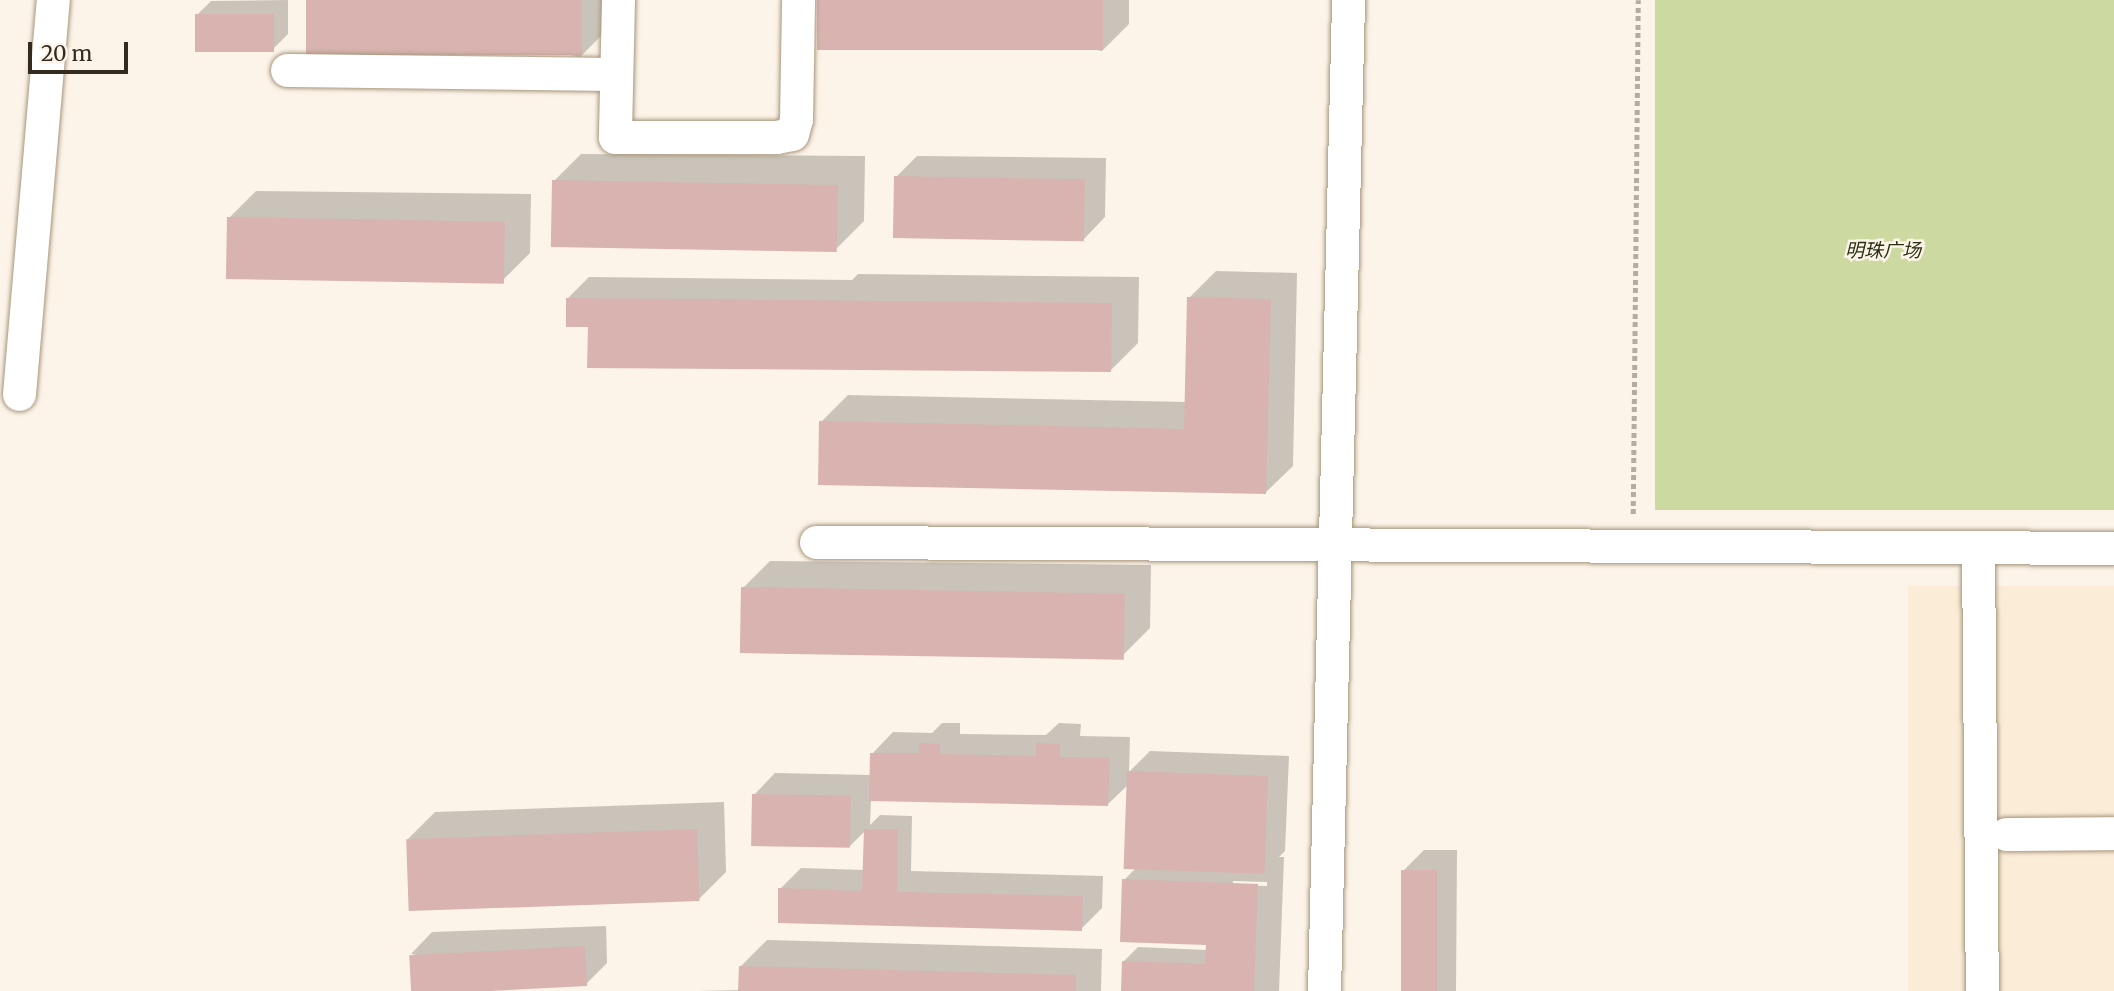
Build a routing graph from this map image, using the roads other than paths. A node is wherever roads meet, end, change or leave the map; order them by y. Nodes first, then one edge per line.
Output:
1 (53, 0) edge
2 (618, 0) edge
3 (798, 0) edge
4 (1348, 0) edge
5 (286, 70) dead end
6 (617, 74) junction
7 (19, 394) dead end
8 (816, 542) dead end
9 (1335, 547) junction
10 (1978, 548) junction
11 (2114, 548) edge
12 (2114, 833) edge
13 (2006, 834) dead end
14 (1324, 991) edge
15 (1982, 991) edge

1 - 7 street
2 - 6 street
3 - 6 street
4 - 9 street
5 - 6 street
8 - 9 street
9 - 10 street
9 - 14 street
10 - 11 street
10 - 15 street
12 - 13 street

